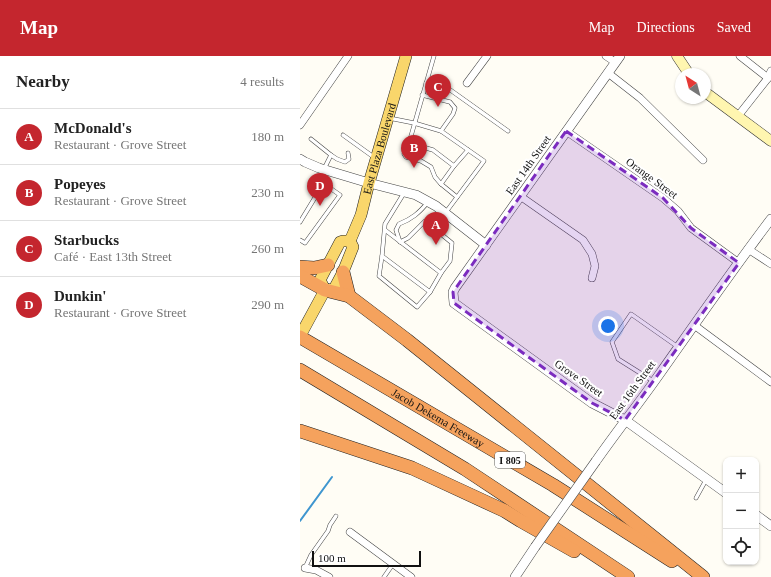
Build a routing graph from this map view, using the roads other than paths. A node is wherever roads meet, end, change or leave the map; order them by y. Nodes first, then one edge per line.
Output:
1 (348, 56) edge
2 (406, 56) edge
3 (434, 56) edge
4 (487, 56) edge
5 (606, 56) edge
6 (677, 56) edge
7 (740, 56) edge
8 (618, 59) edge
9 (685, 68) edge
10 (771, 71) edge
11 (608, 73) junction
12 (768, 78) junction
13 (426, 83) junction
14 (467, 84) dead end
15 (422, 95) junction
16 (711, 96) edge
17 (738, 116) junction
18 (388, 118) junction
19 (414, 123) junction
20 (300, 125) edge
21 (441, 130) junction
22 (508, 131) dead end
23 (566, 131) junction
24 (343, 135) dead end
25 (311, 139) dead end
26 (771, 141) edge
27 (408, 143) junction
28 (468, 150) junction
29 (348, 153) dead end
30 (330, 155) junction
31 (300, 159) edge
32 (376, 159) junction
33 (703, 160) dead end
34 (454, 166) junction
35 (324, 169) junction
36 (369, 183) junction
37 (441, 184) junction
38 (321, 185) junction
39 (405, 192) junction
40 (520, 196) junction
41 (457, 197) junction
42 (428, 202) junction
43 (446, 213) junction
44 (771, 219) edge
45 (300, 222) edge
46 (385, 230) junction
47 (300, 240) edge
48 (350, 241) junction
49 (400, 242) junction
50 (486, 245) junction
51 (748, 249) junction
52 (382, 256) junction
53 (739, 263) junction
54 (771, 264) edge
55 (328, 265) junction
56 (300, 267) edge
57 (343, 272) junction
58 (441, 273) junction
59 (300, 276) edge
60 (592, 278) dead end
61 (455, 288) joint
62 (325, 290) junction
63 (430, 292) junction
64 (349, 296) junction
65 (694, 325) junction
66 (300, 336) edge
67 (679, 347) junction
68 (303, 372) edge
69 (654, 381) junction
70 (771, 382) edge
71 (625, 420) junction
72 (300, 431) edge
73 (707, 479) junction
74 (723, 491) edge
75 (696, 498) dead end
76 (336, 516) dead end
77 (759, 517) edge
78 (771, 526) edge
79 (350, 532) dead end
80 (393, 564) junction
81 (305, 568) joint
82 (328, 577) edge
83 (384, 577) edge
84 (411, 577) edge
85 (515, 577) edge
86 (617, 577) edge
87 (628, 577) edge
88 (696, 577) edge
89 (703, 577) edge

1 - 20 street
2 - 18 main road, East Plaza Boulevard
3 - 13 lane
4 - 14 street
5 - 8 street
6 - 9 main road
7 - 12 street
8 - 11 street, East 14th Street
10 - 12 street
11 - 23 street, East 14th Street
11 - 33 street
12 - 17 street
13 - 15 lane
13 - 22 lane
15 - 19 lane
15 - 21 lane
16 - 17 main road
17 - 26 main road
18 - 19 lane
18 - 32 main road, East Plaza Boulevard
19 - 21 lane
19 - 27 lane
21 - 28 lane
23 - 40 street, East 14th Street
23 - 53 street, Orange Street
24 - 32 lane
25 - 30 lane
27 - 34 lane
27 - 37 lane
28 - 34 lane
28 - 41 lane
29 - 30 lane
30 - 35 lane
31 - 35 street
32 - 36 main road, East Plaza Boulevard
34 - 37 lane
35 - 36 street
35 - 38 lane
36 - 39 street
36 - 48 main road, East Plaza Boulevard
37 - 41 lane
38 - 45 lane
38 - 47 lane
39 - 42 street
39 - 46 lane
40 - 50 street, East 14th Street
40 - 60 street
41 - 43 lane
42 - 43 street
42 - 49 lane
43 - 50 street
44 - 51 street, East 16th Street
46 - 49 lane
46 - 52 lane
48 - 55 main road
48 - 57 main road, East Plaza Boulevard
49 - 58 lane
49 - 58 lane
50 - 61 street, East 14th Street
51 - 53 street, East 16th Street
51 - 54 street
52 - 63 lane
52 - 63 lane
53 - 65 street, East 16th Street
55 - 56 highway
55 - 62 main road
57 - 62 main road, East Plaza Boulevard
57 - 64 highway
58 - 63 lane
59 - 62 highway
61 - 71 street, Grove Street
62 - 64 highway
62 - 66 main road, East Plaza Boulevard
64 - 89 highway
65 - 67 street, East 16th Street
65 - 70 street
66 - 88 highway, Jacob Dekema Freeway / I 805
67 - 69 street, East 16th Street
67 - 69 lane
68 - 87 highway
69 - 71 street, East 16th Street
71 - 73 street, Grove Street
71 - 85 street, East 16th Street, bridge
72 - 86 highway
73 - 74 street, Grove Street
73 - 75 lane
76 - 81 lane
77 - 78 street
79 - 80 street
80 - 83 lane
80 - 84 street
81 - 82 street

